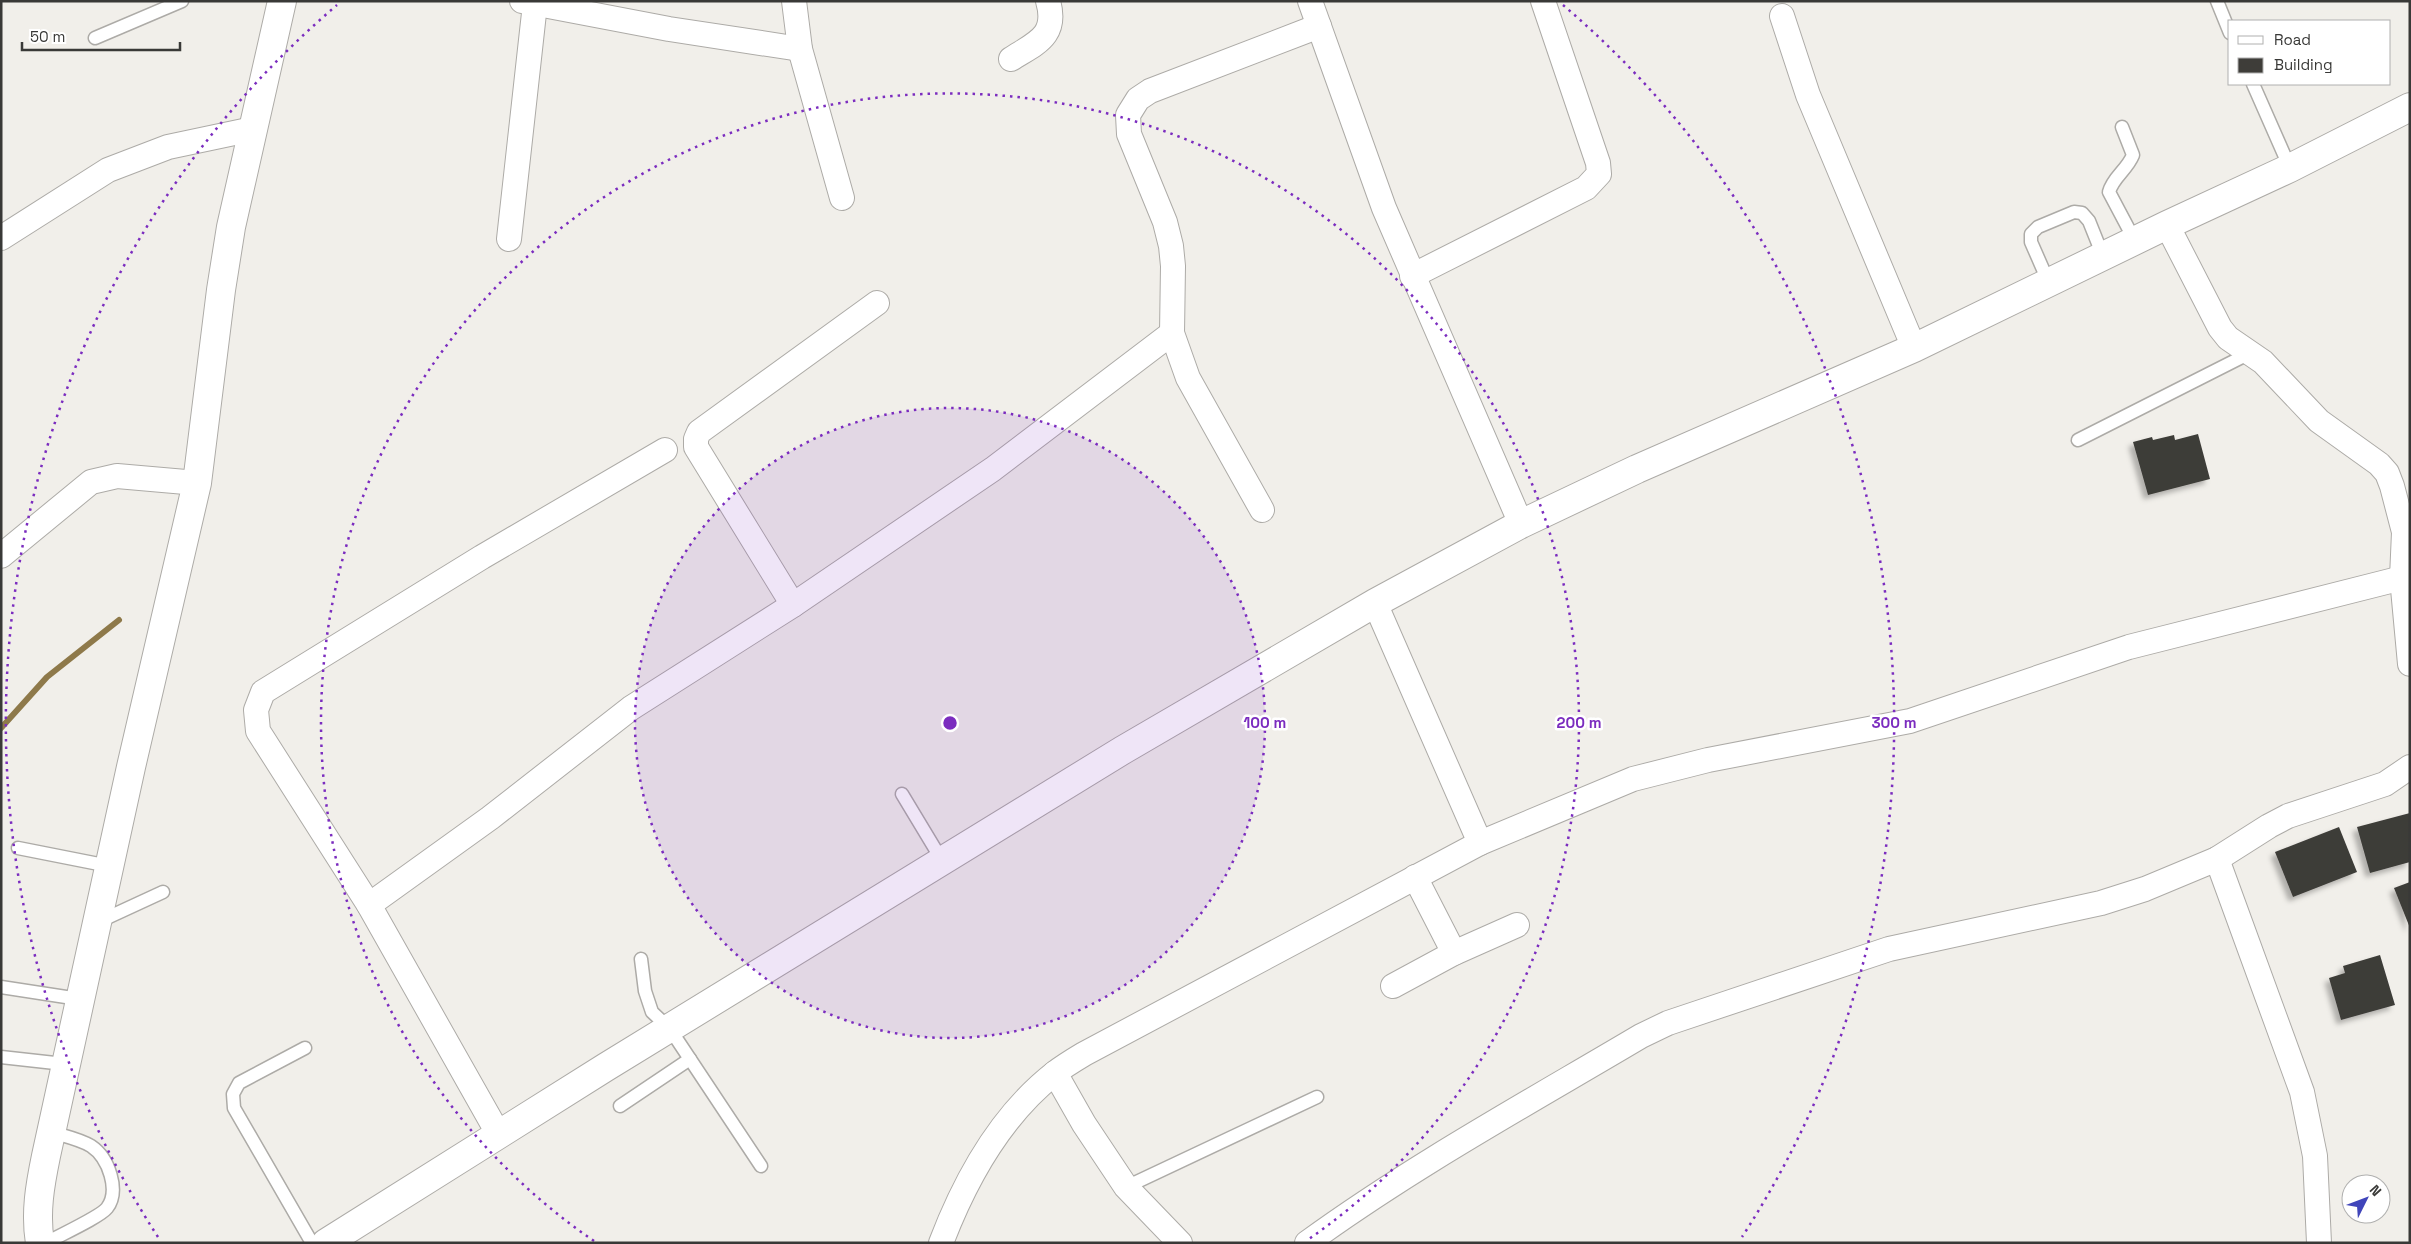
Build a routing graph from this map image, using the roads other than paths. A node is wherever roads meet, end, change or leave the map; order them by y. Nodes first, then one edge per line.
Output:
1 (182, 1) edge
2 (282, 1) edge
3 (794, 1) edge
4 (1048, 1) edge
5 (1310, 1) edge
6 (1543, 1) edge
7 (2217, 1) edge
8 (528, 3) edge
9 (1782, 16) dead end
10 (1319, 26) junction
11 (2228, 28) edge
12 (95, 38) dead end
13 (800, 49) junction
14 (1011, 59) dead end
15 (2253, 85) edge
16 (2410, 107) edge
17 (2122, 128) dead end
18 (253, 129) junction
19 (2290, 168) junction
20 (842, 198) dead end
21 (2166, 225) junction
22 (1, 238) edge
23 (509, 239) dead end
24 (2135, 241) junction
25 (2103, 256) junction
26 (1412, 276) junction
27 (2049, 283) junction
28 (877, 303) dead end
29 (1172, 333) junction
30 (1914, 348) junction
31 (2250, 352) junction
32 (2078, 440) dead end
33 (665, 450) dead end
34 (196, 483) junction
35 (1262, 510) dead end
36 (1521, 524) junction
37 (1, 556) edge
38 (2402, 578) junction
39 (1375, 603) junction
40 (794, 605) junction
41 (2410, 664) edge
42 (2410, 767) edge
43 (902, 794) dead end
44 (1480, 843) junction
45 (18, 848) dead end
46 (2217, 859) junction
47 (943, 862) junction
48 (109, 866) junction
49 (1416, 877) junction
50 (163, 892) dead end
51 (369, 905) junction
52 (96, 923) junction
53 (1517, 925) dead end
54 (1454, 953) junction
55 (641, 959) dead end
56 (1, 986) edge
57 (1393, 986) dead end
58 (79, 999) junction
59 (670, 1029) junction
60 (305, 1048) dead end
61 (1, 1057) edge
62 (690, 1059) junction
63 (64, 1064) junction
64 (1055, 1073) junction
65 (1317, 1097) dead end
66 (620, 1106) dead end
67 (51, 1132) junction
68 (499, 1135) junction
69 (761, 1166) dead end
70 (1126, 1187) junction
71 (57, 1240) edge
72 (46, 1243) edge
73 (312, 1243) edge
74 (326, 1243) edge
75 (941, 1243) edge
76 (1180, 1243) edge
77 (1307, 1243) edge
78 (2319, 1243) edge

1 - 12 lane
2 - 18 main road
3 - 13 street
4 - 14 street
5 - 10 street
6 - 26 street
7 - 11 lane
8 - 13 street
8 - 23 street
9 - 30 street
10 - 26 street
10 - 29 street
13 - 20 street
15 - 19 lane
16 - 19 main road
17 - 24 lane
18 - 22 street
18 - 34 main road
19 - 21 main road
21 - 24 main road
21 - 31 street
24 - 25 main road
25 - 27 main road
25 - 27 lane
26 - 36 street
27 - 30 main road
28 - 40 street
29 - 35 street
29 - 40 street
30 - 36 main road
31 - 32 lane
31 - 38 street
33 - 51 street
34 - 37 street
34 - 48 main road
36 - 39 main road
38 - 41 street
38 - 44 street
39 - 44 street
39 - 47 main road
40 - 51 street
42 - 46 street
43 - 47 lane
44 - 49 street
45 - 48 lane
46 - 77 street
46 - 78 street
47 - 59 main road
48 - 52 main road
49 - 54 street
49 - 64 street
50 - 52 lane
51 - 68 street
52 - 58 main road
53 - 54 street
54 - 57 street
55 - 59 lane
56 - 58 lane
58 - 63 main road
59 - 62 lane
59 - 68 main road
60 - 73 lane
61 - 63 lane
62 - 66 lane
62 - 69 lane
63 - 67 main road
64 - 70 street
64 - 75 street
65 - 70 lane
67 - 71 main road
67 - 71 lane
68 - 74 main road
70 - 76 street
71 - 72 lane

